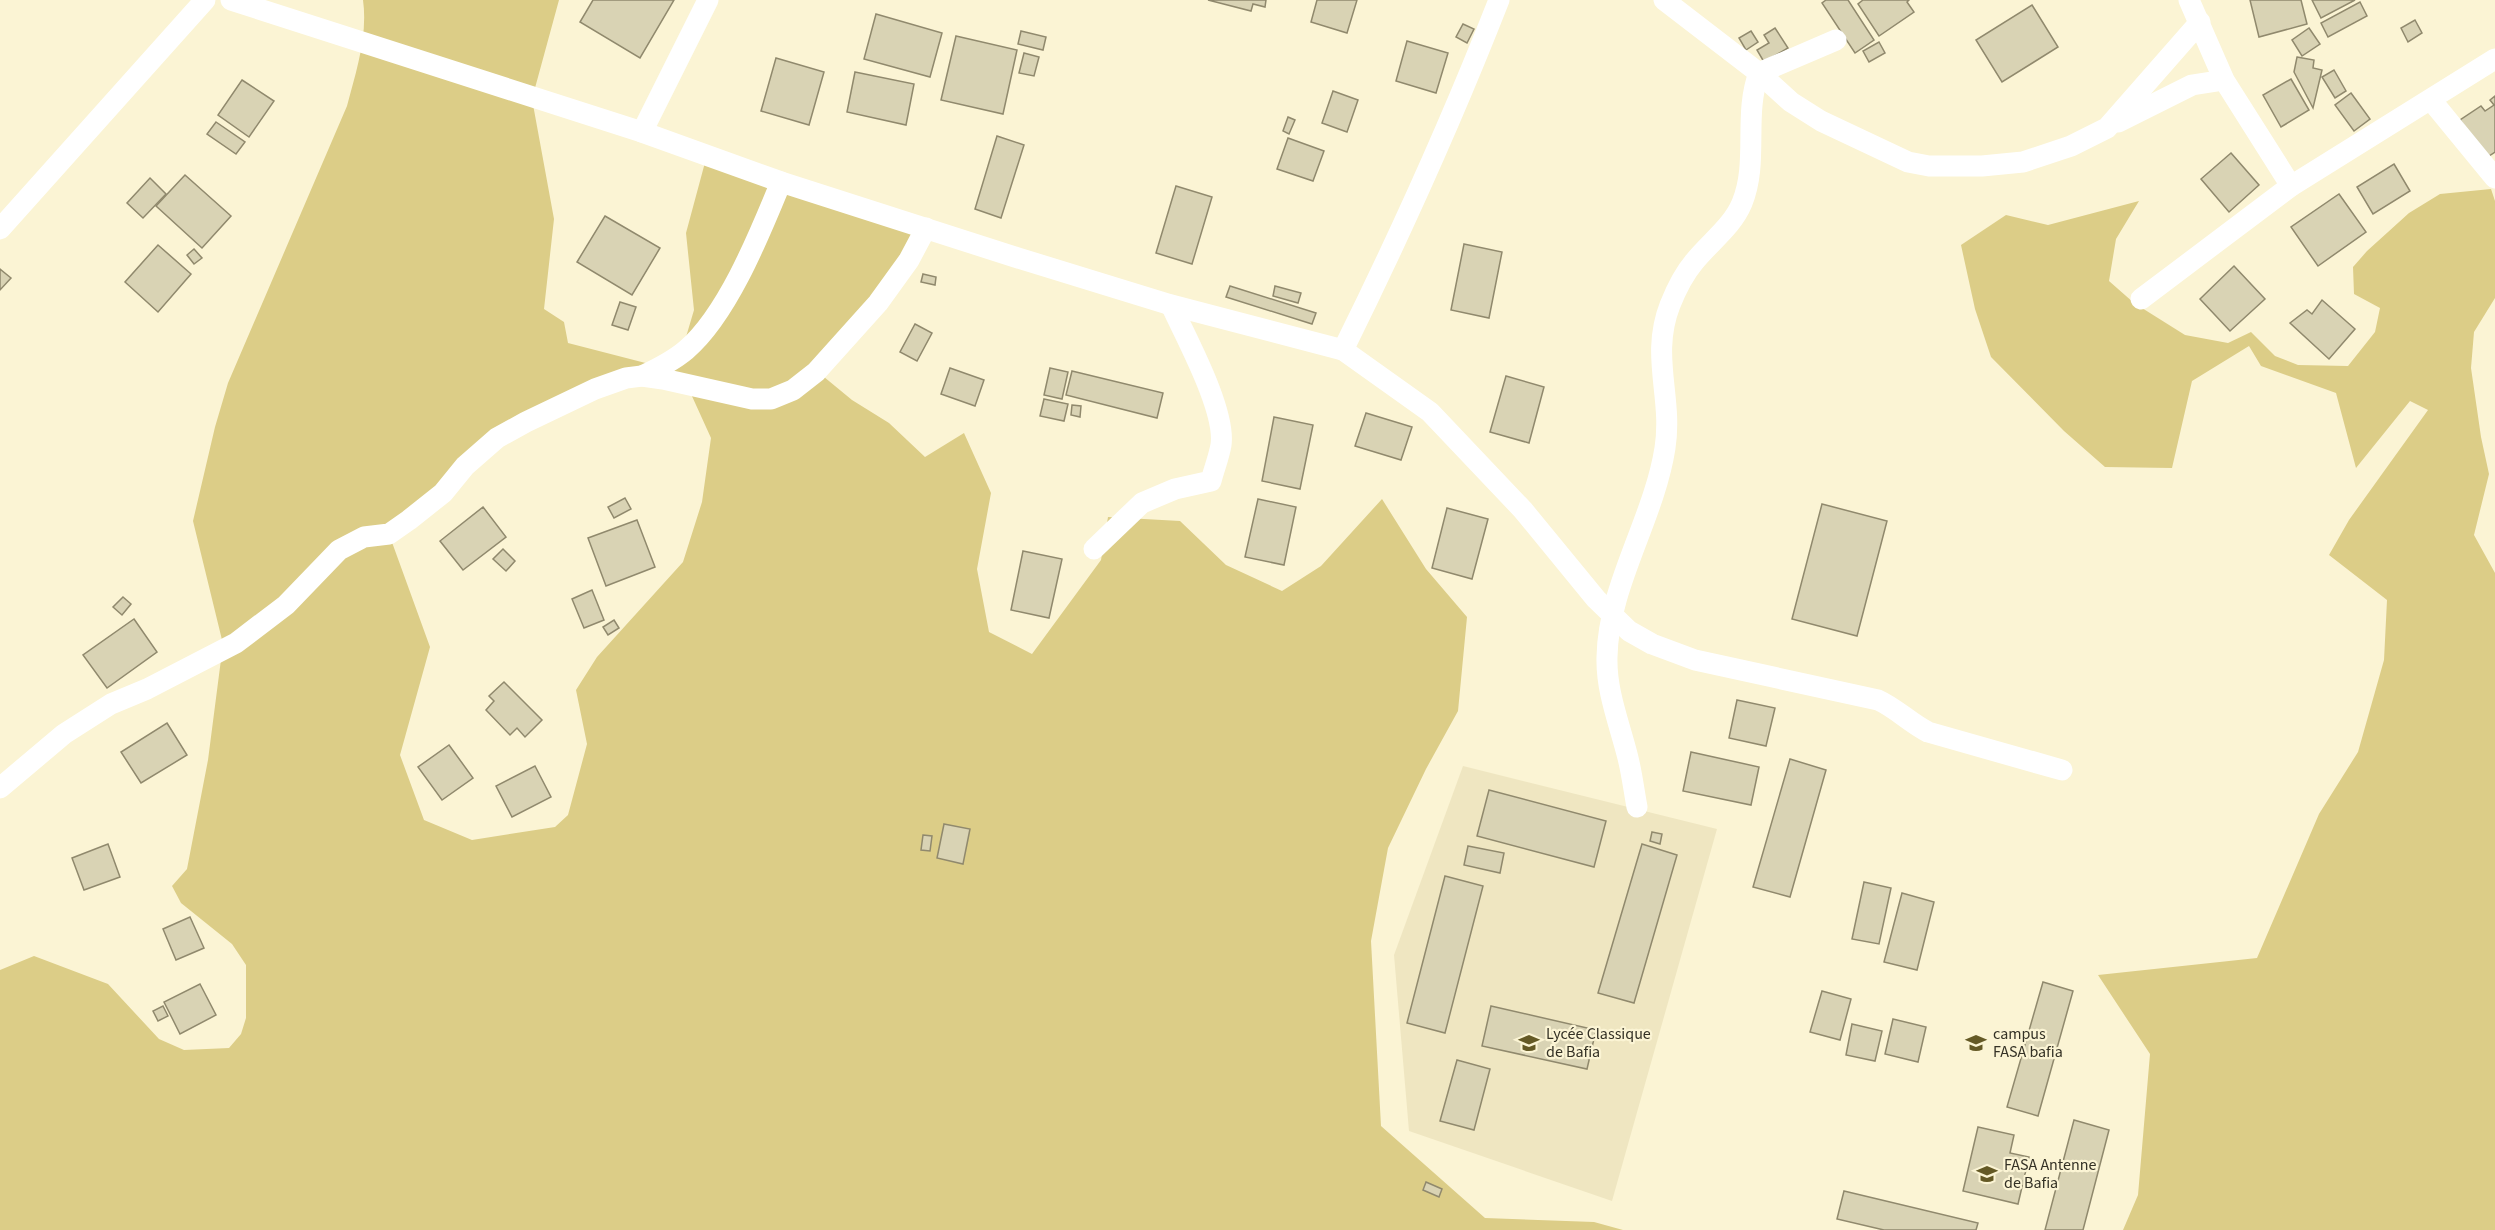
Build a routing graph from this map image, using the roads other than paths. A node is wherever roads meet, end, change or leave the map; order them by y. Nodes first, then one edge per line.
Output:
1 (205, 0) edge
2 (231, 0) edge
3 (708, 0) edge
4 (1499, 0) edge
5 (1664, 0) edge
6 (2194, 6) edge
7 (1836, 40) dead end
8 (2495, 59) edge
9 (1759, 73) junction
10 (2224, 80) junction
11 (2431, 100) junction
12 (2107, 128) junction
13 (642, 132) junction
14 (2495, 178) edge
15 (780, 182) junction
16 (2291, 186) junction
17 (926, 228) junction
18 (0, 229) edge
19 (2141, 299) dead end
20 (1170, 305) junction
21 (1343, 350) junction
22 (642, 376) junction
23 (1094, 549) dead end
24 (1612, 616) junction
25 (2062, 770) dead end
26 (0, 788) edge
27 (1637, 807) dead end

1 - 18 street
2 - 13 street
3 - 13 street
4 - 21 street
5 - 9 street
6 - 10 street
6 - 12 street
7 - 9 street
8 - 11 street
9 - 12 street
9 - 24 street
10 - 12 street
10 - 16 street
11 - 14 street
11 - 16 street
13 - 15 street
15 - 17 street
15 - 22 street
16 - 19 street
17 - 20 street
17 - 22 street
20 - 21 street
20 - 23 street
21 - 24 street
22 - 26 street
24 - 25 street
24 - 27 street

